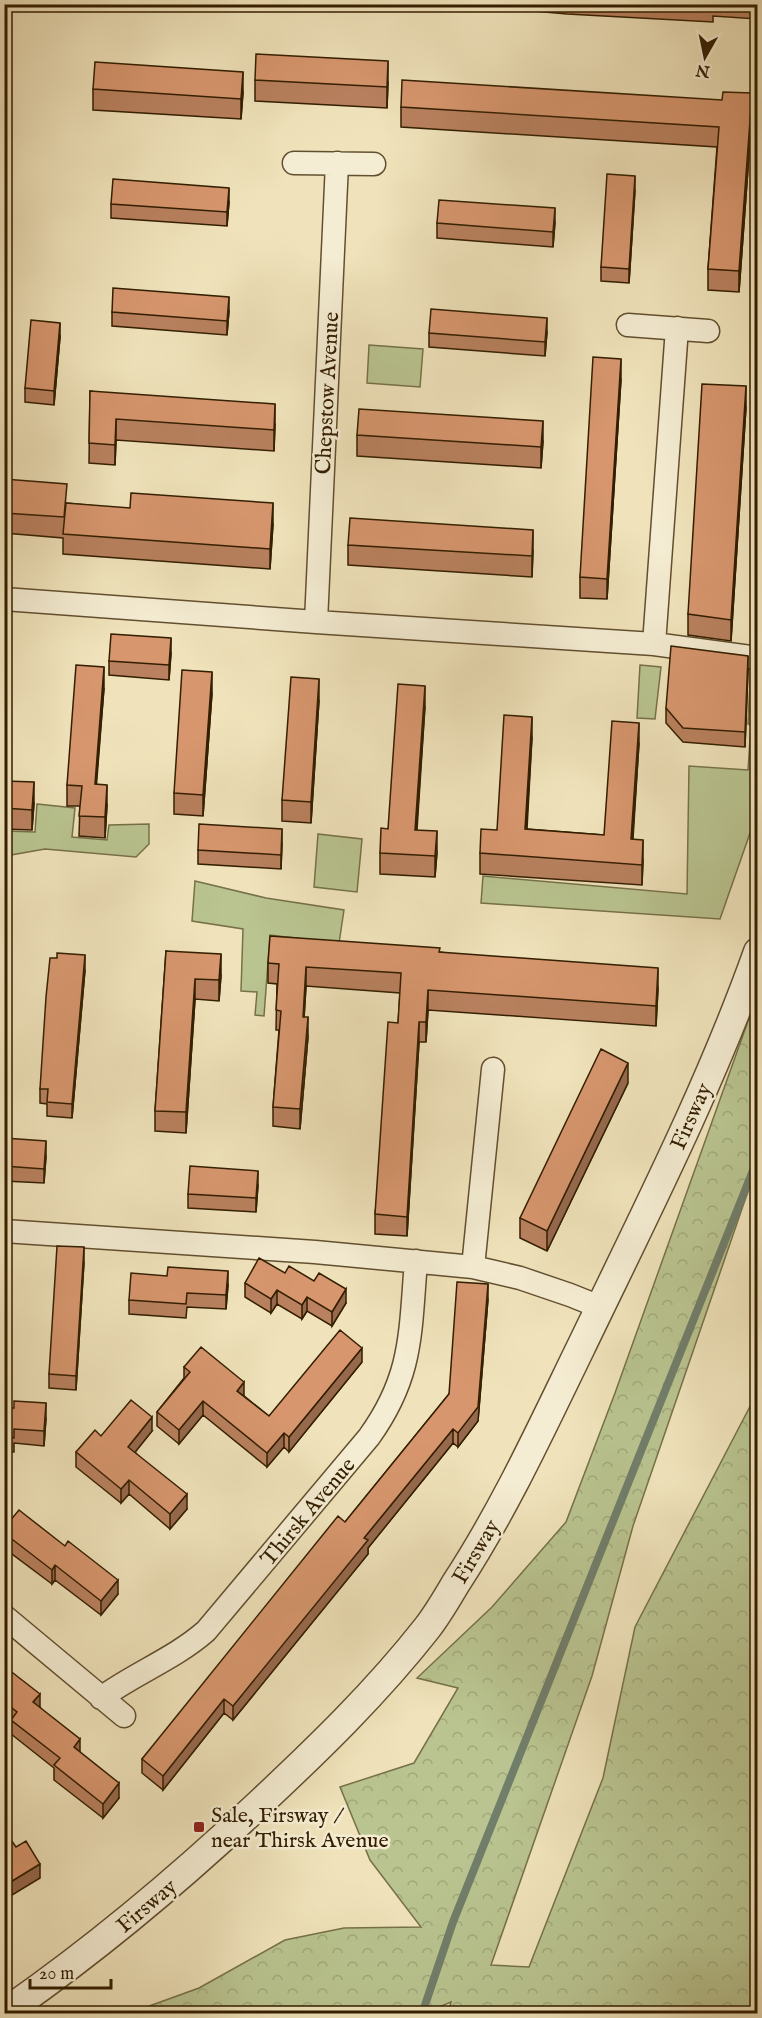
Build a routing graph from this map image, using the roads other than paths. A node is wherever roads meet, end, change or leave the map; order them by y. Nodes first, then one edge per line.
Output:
1 (294, 163) dead end
2 (337, 163) junction
3 (375, 164) dead end
4 (628, 325) dead end
5 (677, 328) junction
6 (708, 330) dead end
7 (4, 599) edge
8 (316, 622) junction
9 (654, 644) junction
10 (758, 658) edge
11 (758, 952) edge
12 (493, 1069) dead end
13 (4, 1231) edge
14 (416, 1261) junction
15 (473, 1267) junction
16 (600, 1307) junction
17 (4, 1616) edge
18 (101, 1698) junction
19 (124, 1716) dead end
20 (4, 2013) edge

1 - 2 street
2 - 3 street
2 - 8 street, Chepstow Avenue
4 - 5 street
5 - 6 street
5 - 9 street
7 - 8 street
8 - 9 street
9 - 10 street
11 - 16 street, Firsway
12 - 15 street
13 - 14 street
14 - 15 street
14 - 18 street, Thirsk Avenue
15 - 16 street
16 - 20 street, Firsway
17 - 18 street
18 - 19 street

